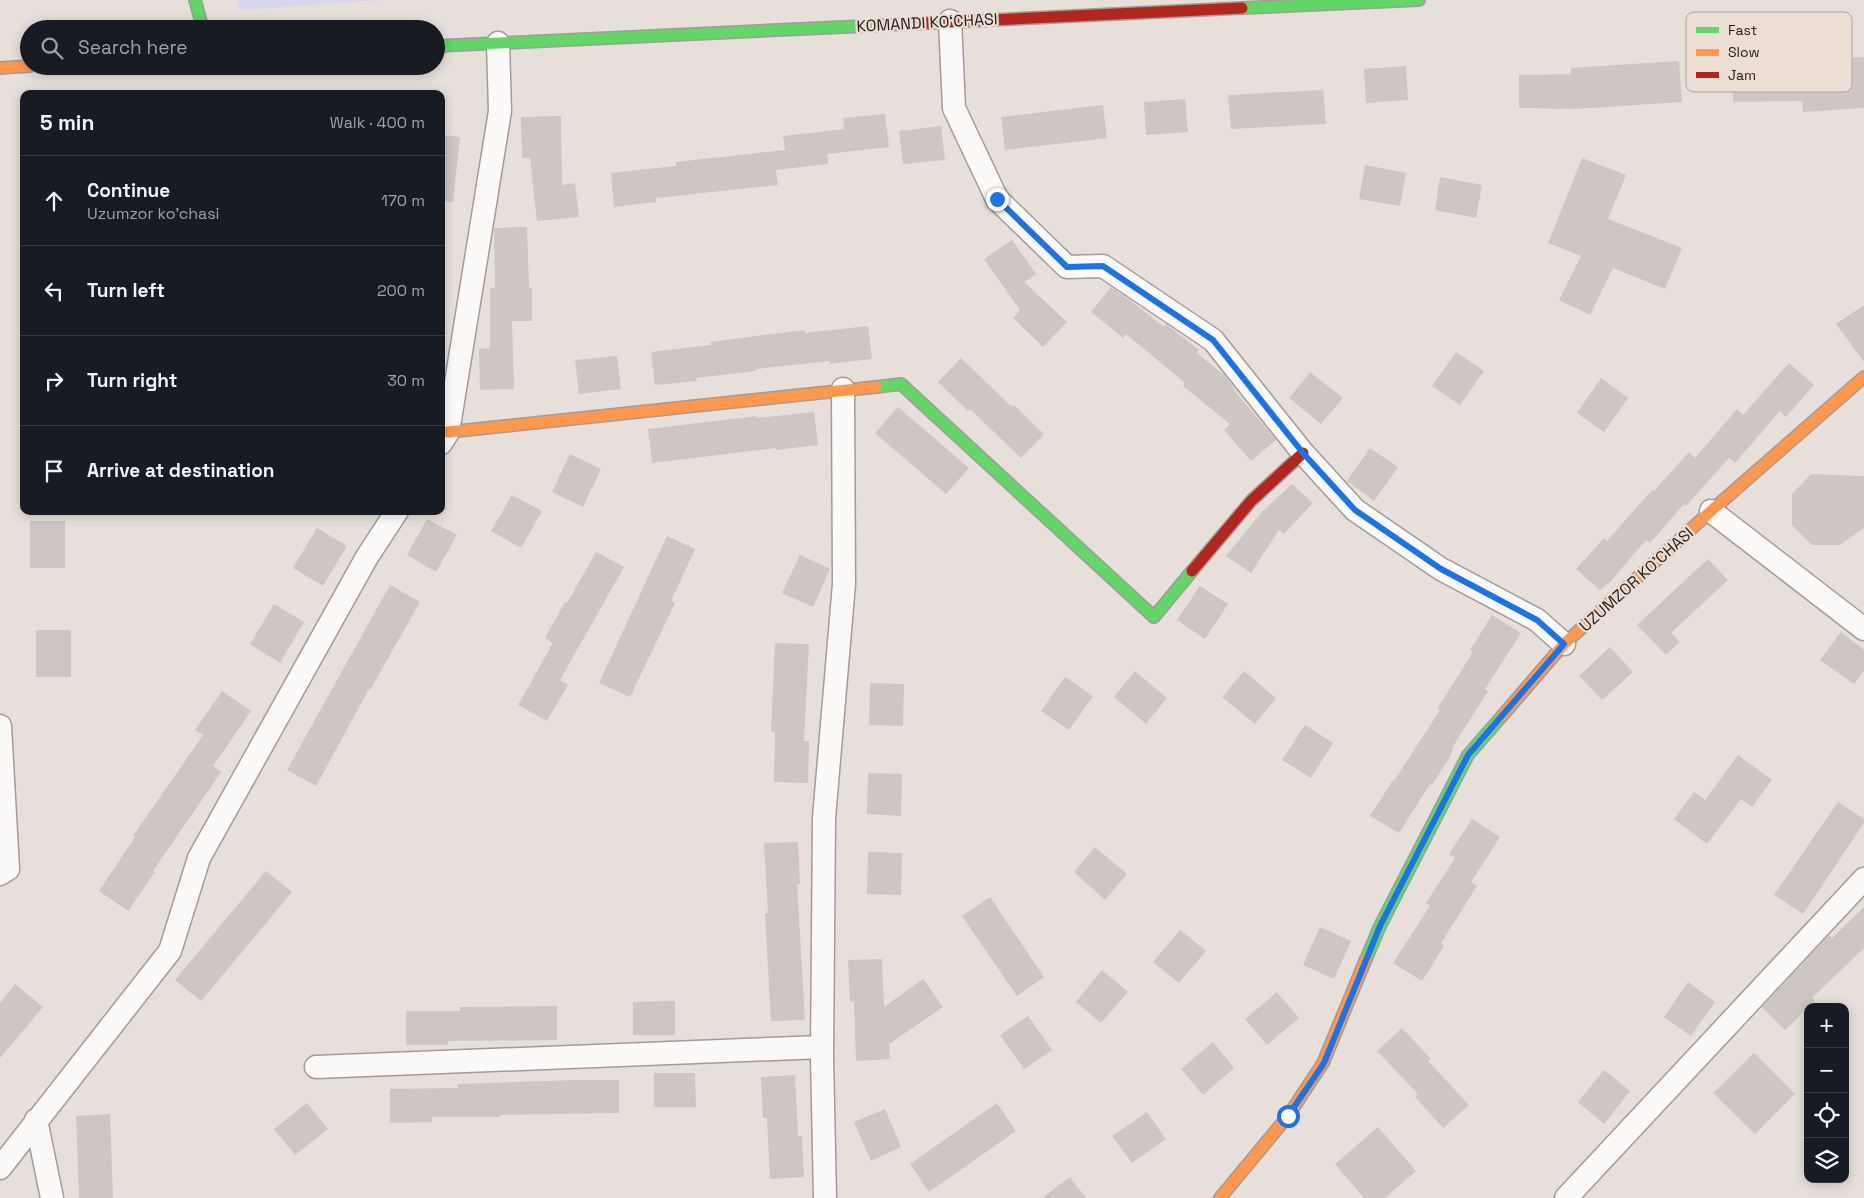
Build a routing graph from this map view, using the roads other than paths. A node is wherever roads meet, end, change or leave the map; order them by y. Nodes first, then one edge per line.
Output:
1 (195, 0) edge
2 (1419, 0) edge
3 (1155, 6) edge
4 (201, 20) edge
5 (950, 21) junction
6 (498, 43) junction
7 (445, 46) edge
8 (20, 67) edge
9 (0, 68) edge
10 (1864, 377) edge
11 (843, 389) junction
12 (445, 437) edge
13 (1303, 453) junction
14 (1711, 511) junction
15 (394, 515) edge
16 (1864, 629) edge
17 (1564, 644) junction
18 (0, 726) edge
19 (0, 874) edge
20 (1864, 880) edge
21 (822, 1047) junction
22 (316, 1068) dead end
23 (36, 1120) junction
24 (0, 1168) edge
25 (52, 1198) edge
26 (825, 1198) edge
27 (1220, 1198) edge
28 (1566, 1198) edge

1 - 4 street
2 - 3 street, KOMANDI KO‘CHASI
3 - 5 street, KOMANDI KO‘CHASI
5 - 6 street, KOMANDI KO‘CHASI
5 - 13 street
6 - 7 street, KOMANDI KO‘CHASI
6 - 12 street
8 - 9 street
10 - 14 street, UZUMZOR KO'CHASI
11 - 12 street
11 - 13 street
11 - 21 street
13 - 17 street
14 - 16 street
14 - 17 street, UZUMZOR KO'CHASI
15 - 23 street
17 - 27 street, UZUMZOR KO'CHASI
18 - 19 street
20 - 28 street
21 - 22 street
21 - 26 street
23 - 24 street
23 - 25 street

